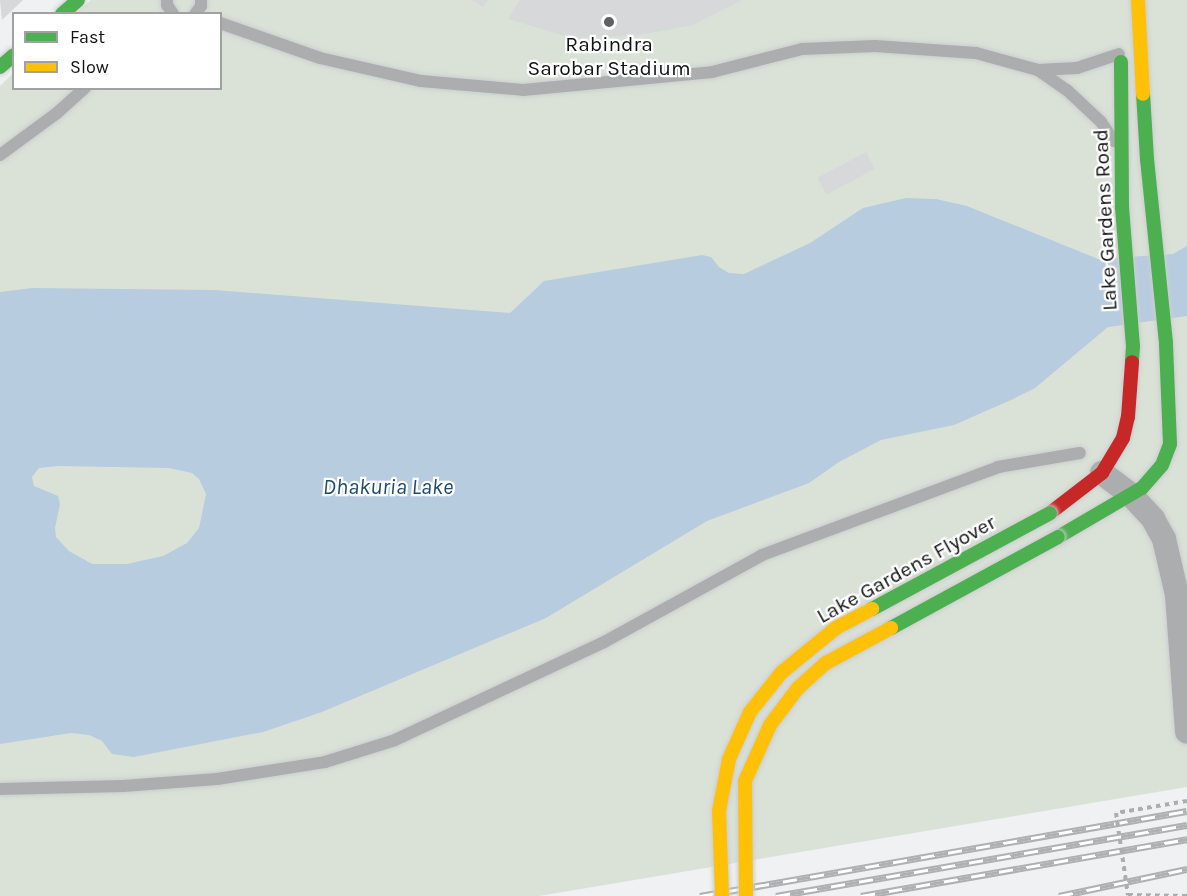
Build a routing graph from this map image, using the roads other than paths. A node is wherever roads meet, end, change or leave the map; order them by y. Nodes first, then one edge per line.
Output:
1 (78, 0) edge
2 (1138, 0) edge
3 (64, 12) edge
4 (222, 24) edge
5 (1120, 35) dead end
6 (1121, 53) junction
7 (12, 57) edge
8 (0, 67) edge
9 (1038, 70) junction
10 (83, 90) edge
11 (1122, 153) junction
12 (0, 155) edge
13 (1080, 453) dead end
14 (1102, 473) junction
15 (1131, 495) junction
16 (1187, 732) edge
17 (0, 789) edge
18 (722, 896) edge
19 (746, 896) edge

1 - 3 main road
2 - 15 main road, Lake Gardens Flyover
4 - 9 lane
5 - 6 main road, Lake Gardens Road
6 - 9 lane
6 - 11 main road, Lake Gardens Road
7 - 8 main road
9 - 11 lane
10 - 12 lane
11 - 14 main road, Lake Gardens Road
13 - 17 lane
14 - 15 street
14 - 18 main road, Lake Gardens Flyover, bridge
15 - 16 street
15 - 19 main road, Lake Gardens Flyover, bridge

